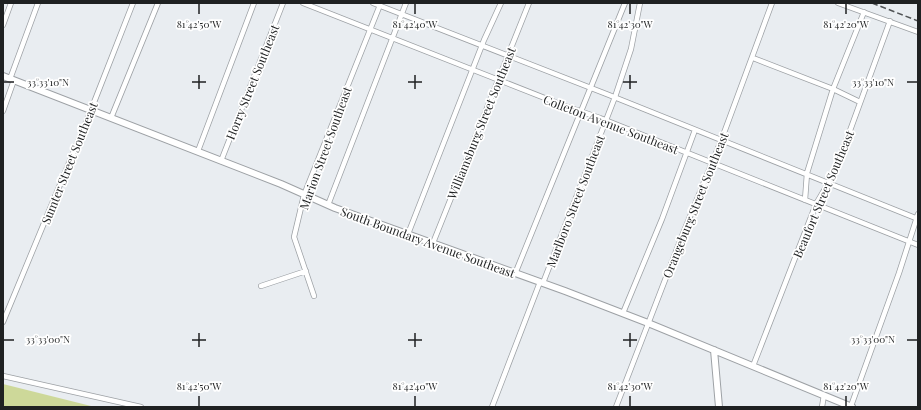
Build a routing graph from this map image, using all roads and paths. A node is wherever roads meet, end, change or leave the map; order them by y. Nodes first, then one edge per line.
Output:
1 (11, 3) edge
2 (38, 3) edge
3 (133, 3) edge
4 (158, 3) edge
5 (254, 3) edge
6 (283, 3) edge
7 (304, 3) edge
8 (372, 3) edge
9 (406, 3) edge
10 (501, 3) edge
11 (529, 3) edge
12 (625, 3) edge
13 (640, 3) edge
14 (772, 3) edge
15 (838, 3) edge
16 (380, 4) edge
17 (864, 12) junction
18 (401, 15) junction
19 (890, 21) junction
20 (3, 25) edge
21 (371, 30) junction
22 (918, 32) edge
23 (392, 38) junction
24 (482, 46) junction
25 (508, 56) junction
26 (753, 58) junction
27 (473, 69) junction
28 (3, 76) edge
29 (12, 79) junction
30 (499, 79) junction
31 (592, 89) junction
32 (833, 89) junction
33 (615, 97) junction
34 (860, 102) junction
35 (91, 110) junction
36 (3, 111) edge
37 (582, 112) junction
38 (111, 118) junction
39 (606, 121) junction
40 (695, 130) junction
41 (722, 141) junction
42 (198, 151) junction
43 (685, 153) junction
44 (221, 161) junction
45 (712, 164) junction
46 (807, 173) junction
47 (829, 182) junction
48 (304, 195) junction
49 (805, 200) junction
50 (816, 204) junction
51 (328, 205) junction
52 (918, 217) edge
53 (408, 234) junction
54 (909, 242) junction
55 (433, 244) junction
56 (918, 246) edge
57 (306, 271) junction
58 (515, 274) junction
59 (542, 283) junction
60 (261, 286) dead end
61 (314, 296) dead end
62 (623, 313) junction
63 (3, 322) edge
64 (648, 323) junction
65 (714, 350) junction
66 (753, 366) junction
67 (3, 376) edge
68 (824, 395) junction
69 (141, 407) edge
70 (492, 407) edge
71 (616, 407) edge
72 (719, 407) edge
73 (822, 407) edge
74 (852, 407) edge

1 - 20 street
2 - 29 street
3 - 35 street, Sumter Street Southeast
4 - 38 street, Sumter Street Southeast
5 - 42 street
6 - 44 street, Horry Street Southeast
7 - 21 street, Colleton Avenue Southeast
8 - 16 street, Colleton Avenue Southeast
9 - 18 street, Marion Street Southeast
10 - 24 street
11 - 25 street, Williamsburg Street Southeast
12 - 31 street
13 - 33 street, Marlboro Street Southeast
14 - 26 street, Orangeburg Street Southeast
15 - 17 street
16 - 18 street, Colleton Avenue Southeast
16 - 21 street, Marion Street Southeast
17 - 19 street
17 - 32 street, Beaufort Street Southeast
18 - 23 street, Marion Street Southeast
18 - 24 street, Colleton Avenue Southeast
19 - 22 street
19 - 34 street, Beaufort Street Southeast
21 - 23 street, Colleton Avenue Southeast
21 - 48 street, Marion Street Southeast
23 - 27 street, Colleton Avenue Southeast
23 - 51 street, Marion Street Southeast
24 - 25 street, Colleton Avenue Southeast
24 - 27 street
25 - 30 street, Williamsburg Street Southeast
25 - 31 street, Colleton Avenue Southeast
26 - 32 street
26 - 41 street, Orangeburg Street Southeast
27 - 30 street, Colleton Avenue Southeast
27 - 53 street
28 - 29 street, South Boundary Avenue Southeast
29 - 35 street, South Boundary Avenue Southeast
29 - 36 street
30 - 37 street, Colleton Avenue Southeast
30 - 55 street, Williamsburg Street Southeast
31 - 33 street, Colleton Avenue Southeast
31 - 37 street
32 - 34 street
32 - 46 street, Beaufort Street Southeast
33 - 39 street, Marlboro Street Southeast
33 - 40 street, Colleton Avenue Southeast
34 - 47 street, Beaufort Street Southeast
35 - 38 street, South Boundary Avenue Southeast
35 - 63 street, Sumter Street Southeast
37 - 39 street, Colleton Avenue Southeast
37 - 58 street
38 - 42 street, South Boundary Avenue Southeast
39 - 43 street, Colleton Avenue Southeast
39 - 59 street, Marlboro Street Southeast
40 - 41 street, Colleton Avenue Southeast
40 - 43 street
41 - 45 street, Orangeburg Street Southeast
41 - 46 street, Colleton Avenue Southeast
42 - 44 street, South Boundary Avenue Southeast
43 - 45 street, Colleton Avenue Southeast
43 - 62 street
44 - 48 street, South Boundary Avenue Southeast
45 - 49 street, Colleton Avenue Southeast
45 - 64 street, Orangeburg Street Southeast
46 - 47 street, Colleton Avenue Southeast
46 - 49 street, Beaufort Street Southeast
47 - 50 street, Beaufort Street Southeast
47 - 52 street, Colleton Avenue Southeast
48 - 51 street, South Boundary Avenue Southeast
48 - 57 street, Marion Street Southeast
49 - 50 street, Colleton Avenue Southeast
50 - 54 street, Colleton Avenue Southeast
50 - 66 street, Beaufort Street Southeast
51 - 53 street, South Boundary Avenue Southeast
52 - 54 street
53 - 55 street, South Boundary Avenue Southeast
54 - 56 street, Colleton Avenue Southeast
54 - 74 street
55 - 58 street, South Boundary Avenue Southeast
57 - 60 street
57 - 61 street, Marion Street Southeast
58 - 59 street, South Boundary Avenue Southeast
59 - 62 street, South Boundary Avenue Southeast
59 - 70 street, Marlboro Street Southeast
62 - 64 street, South Boundary Avenue Southeast
64 - 65 street, South Boundary Avenue Southeast
64 - 71 street, Orangeburg Street Southeast
65 - 66 street, South Boundary Avenue Southeast
65 - 72 street
66 - 68 street, South Boundary Avenue Southeast
67 - 69 street
68 - 73 street
68 - 74 street, South Boundary Avenue Southeast

